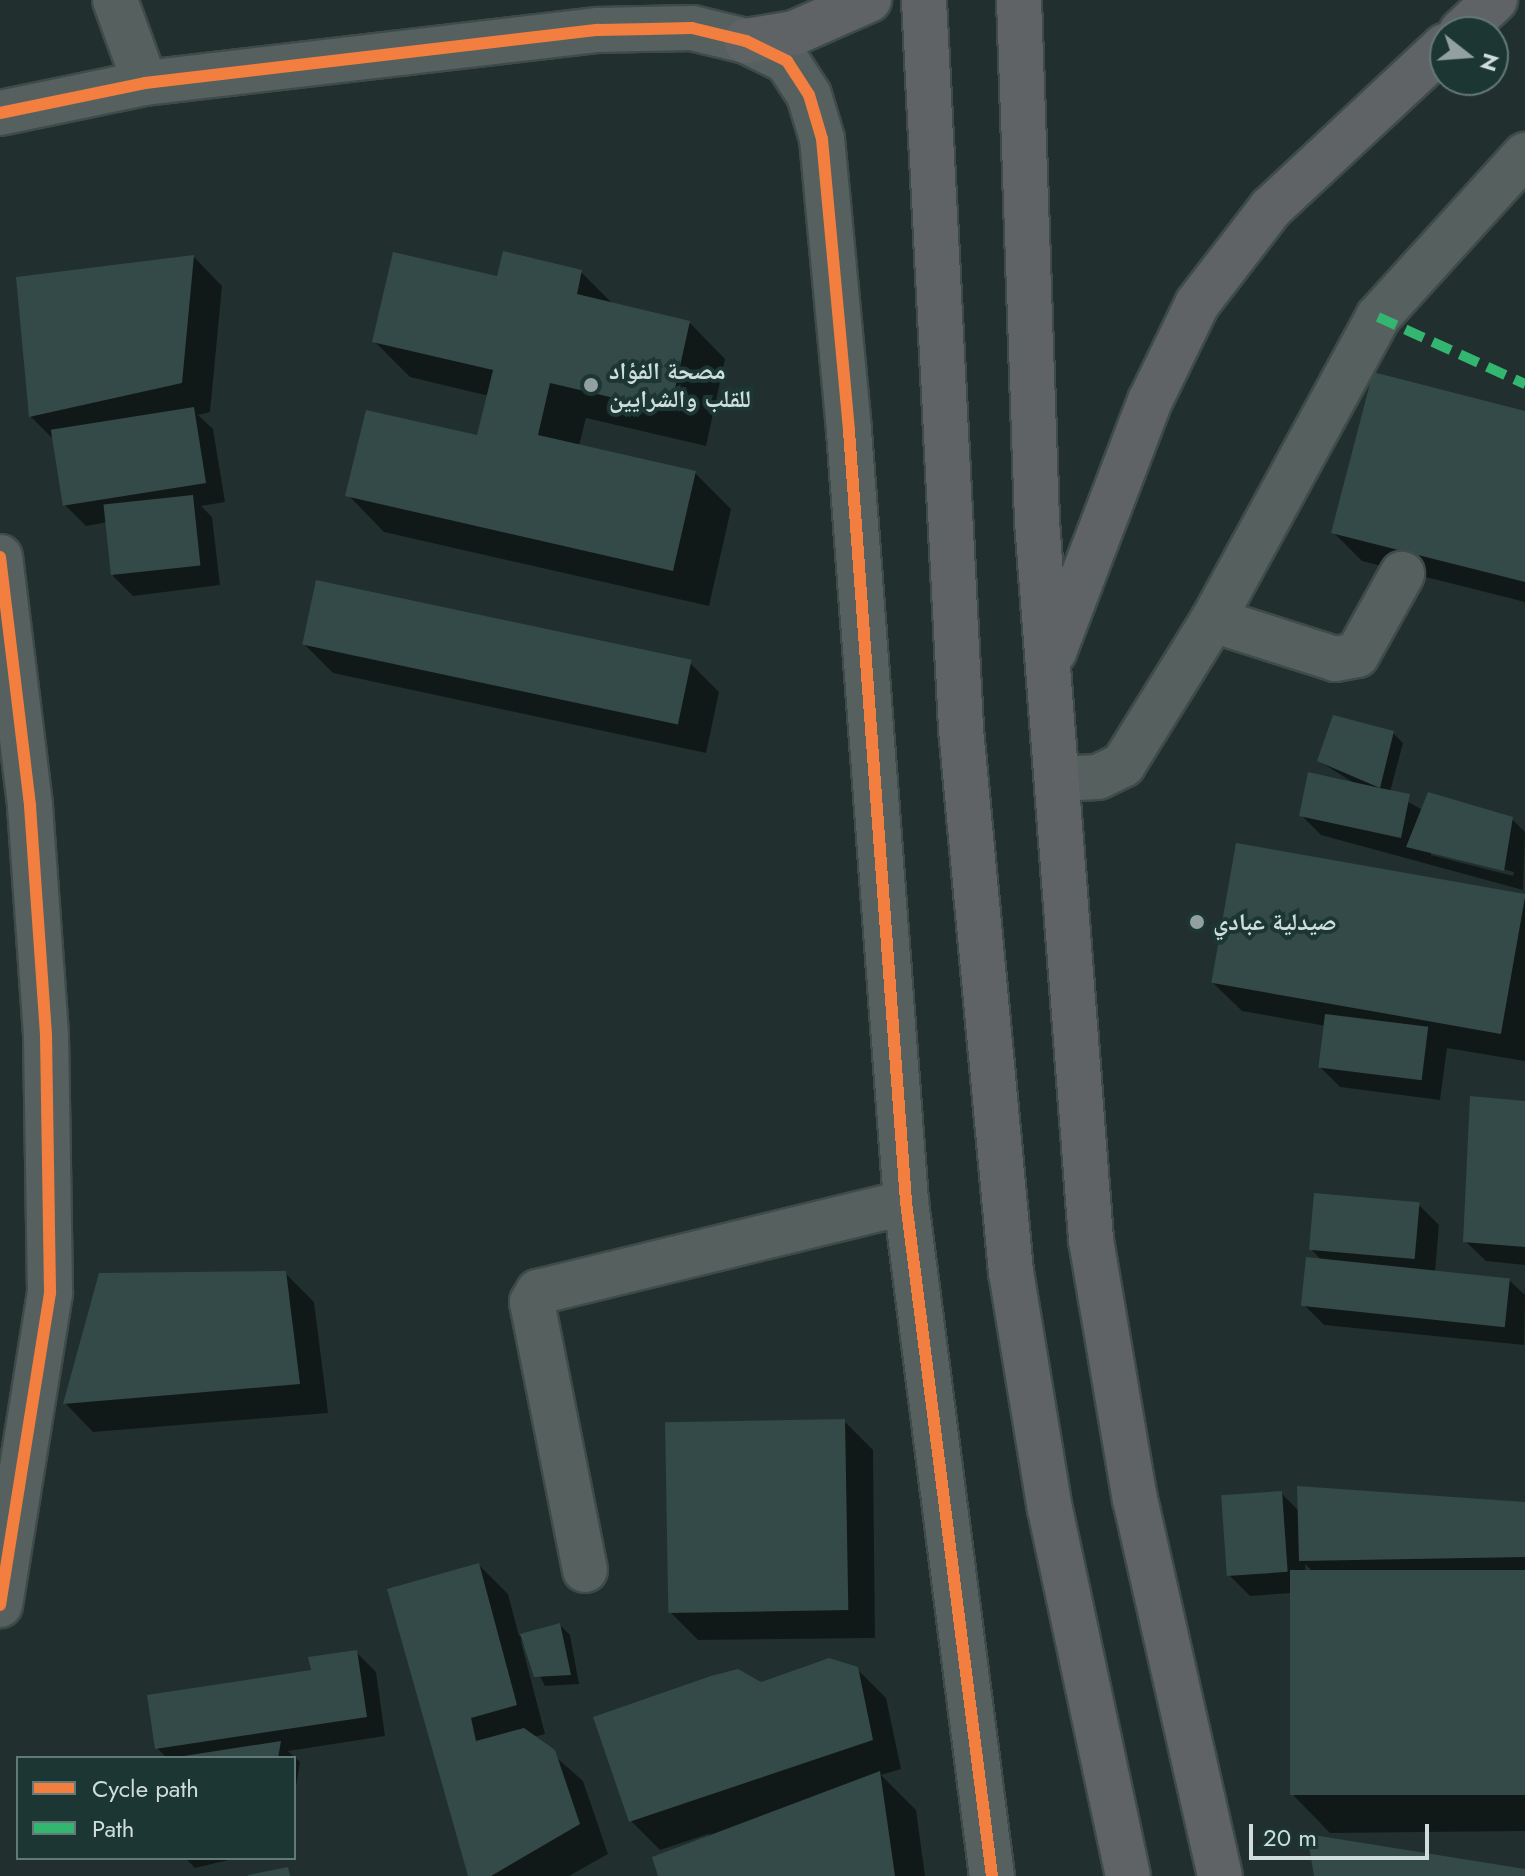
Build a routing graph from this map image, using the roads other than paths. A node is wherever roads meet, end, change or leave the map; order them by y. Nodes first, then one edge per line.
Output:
1 (115, 0) edge
2 (869, 0) edge
3 (924, 0) edge
4 (1019, 0) edge
5 (1495, 0) edge
6 (692, 14) edge
7 (1478, 16) edge
8 (746, 41) junction
9 (1429, 61) edge
10 (145, 83) junction
11 (0, 113) edge
12 (1525, 155) edge
13 (0, 557) edge
14 (1402, 574) dead end
15 (1213, 620) junction
16 (1051, 658) junction
17 (1058, 779) junction
18 (906, 1202) junction
19 (585, 1570) dead end
20 (0, 1605) edge
21 (992, 1876) edge
22 (1128, 1876) edge
23 (1220, 1876) edge

1 - 10 street
2 - 8 highway
3 - 22 highway
4 - 16 highway
5 - 7 highway
6 - 8 street
6 - 10 street
8 - 18 street
9 - 16 highway
10 - 11 street
12 - 15 street
13 - 20 street
14 - 15 street
15 - 17 street
16 - 17 highway
17 - 23 highway
18 - 19 street
18 - 21 street

